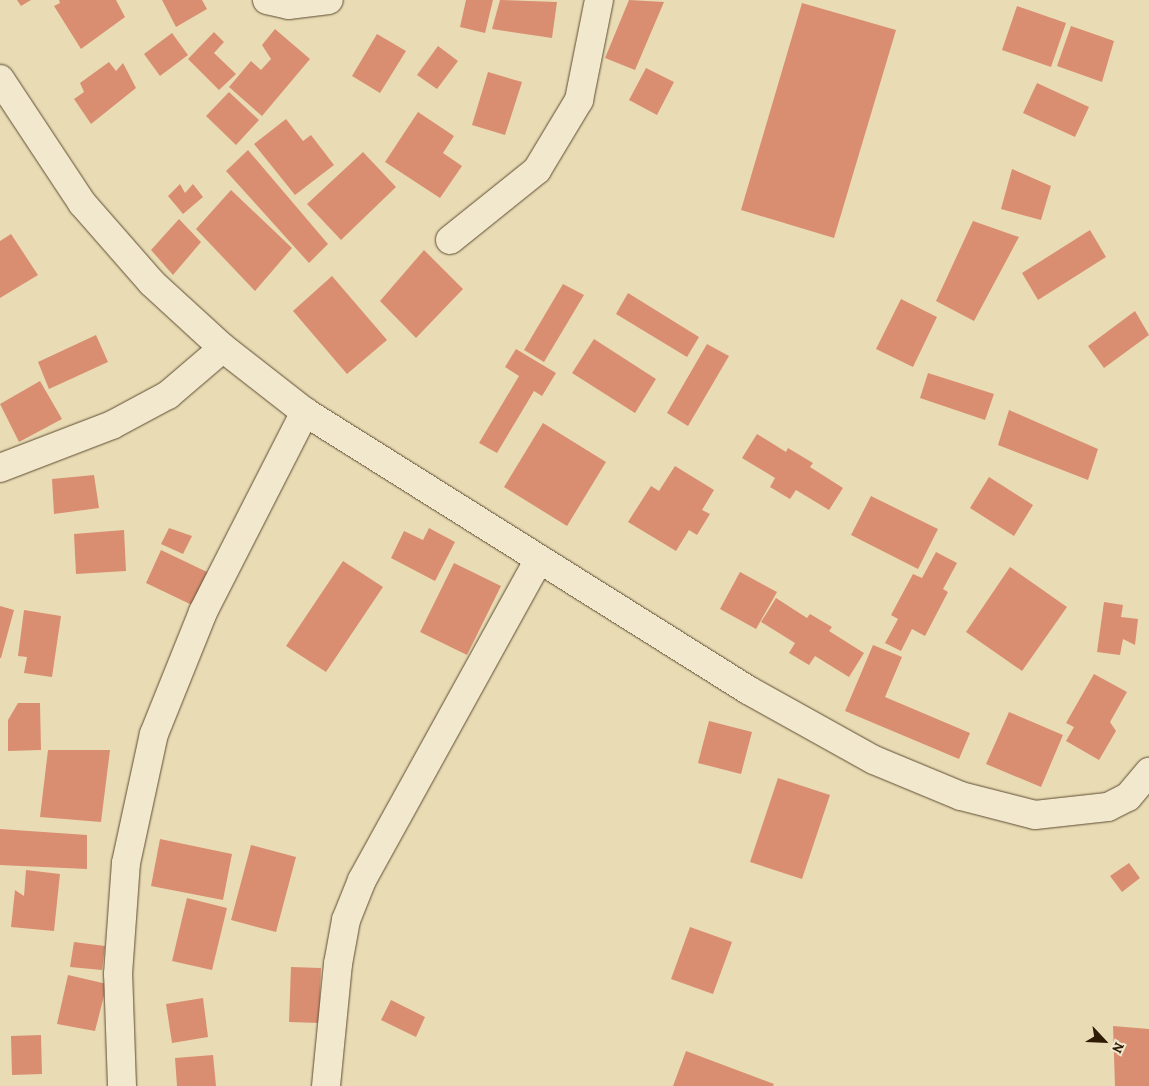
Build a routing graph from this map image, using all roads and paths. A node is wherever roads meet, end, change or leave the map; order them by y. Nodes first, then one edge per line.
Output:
1 (267, 0) edge
2 (330, 0) edge
3 (599, 0) edge
4 (0, 79) edge
5 (450, 240) dead end
6 (223, 348) junction
7 (305, 412) junction
8 (0, 468) edge
9 (539, 560) junction
10 (1149, 772) edge
11 (122, 1086) edge
12 (326, 1086) edge

1 - 2 street
3 - 5 street
4 - 6 street
6 - 7 street
6 - 8 street
7 - 9 street
7 - 11 street
9 - 10 street
9 - 12 street

